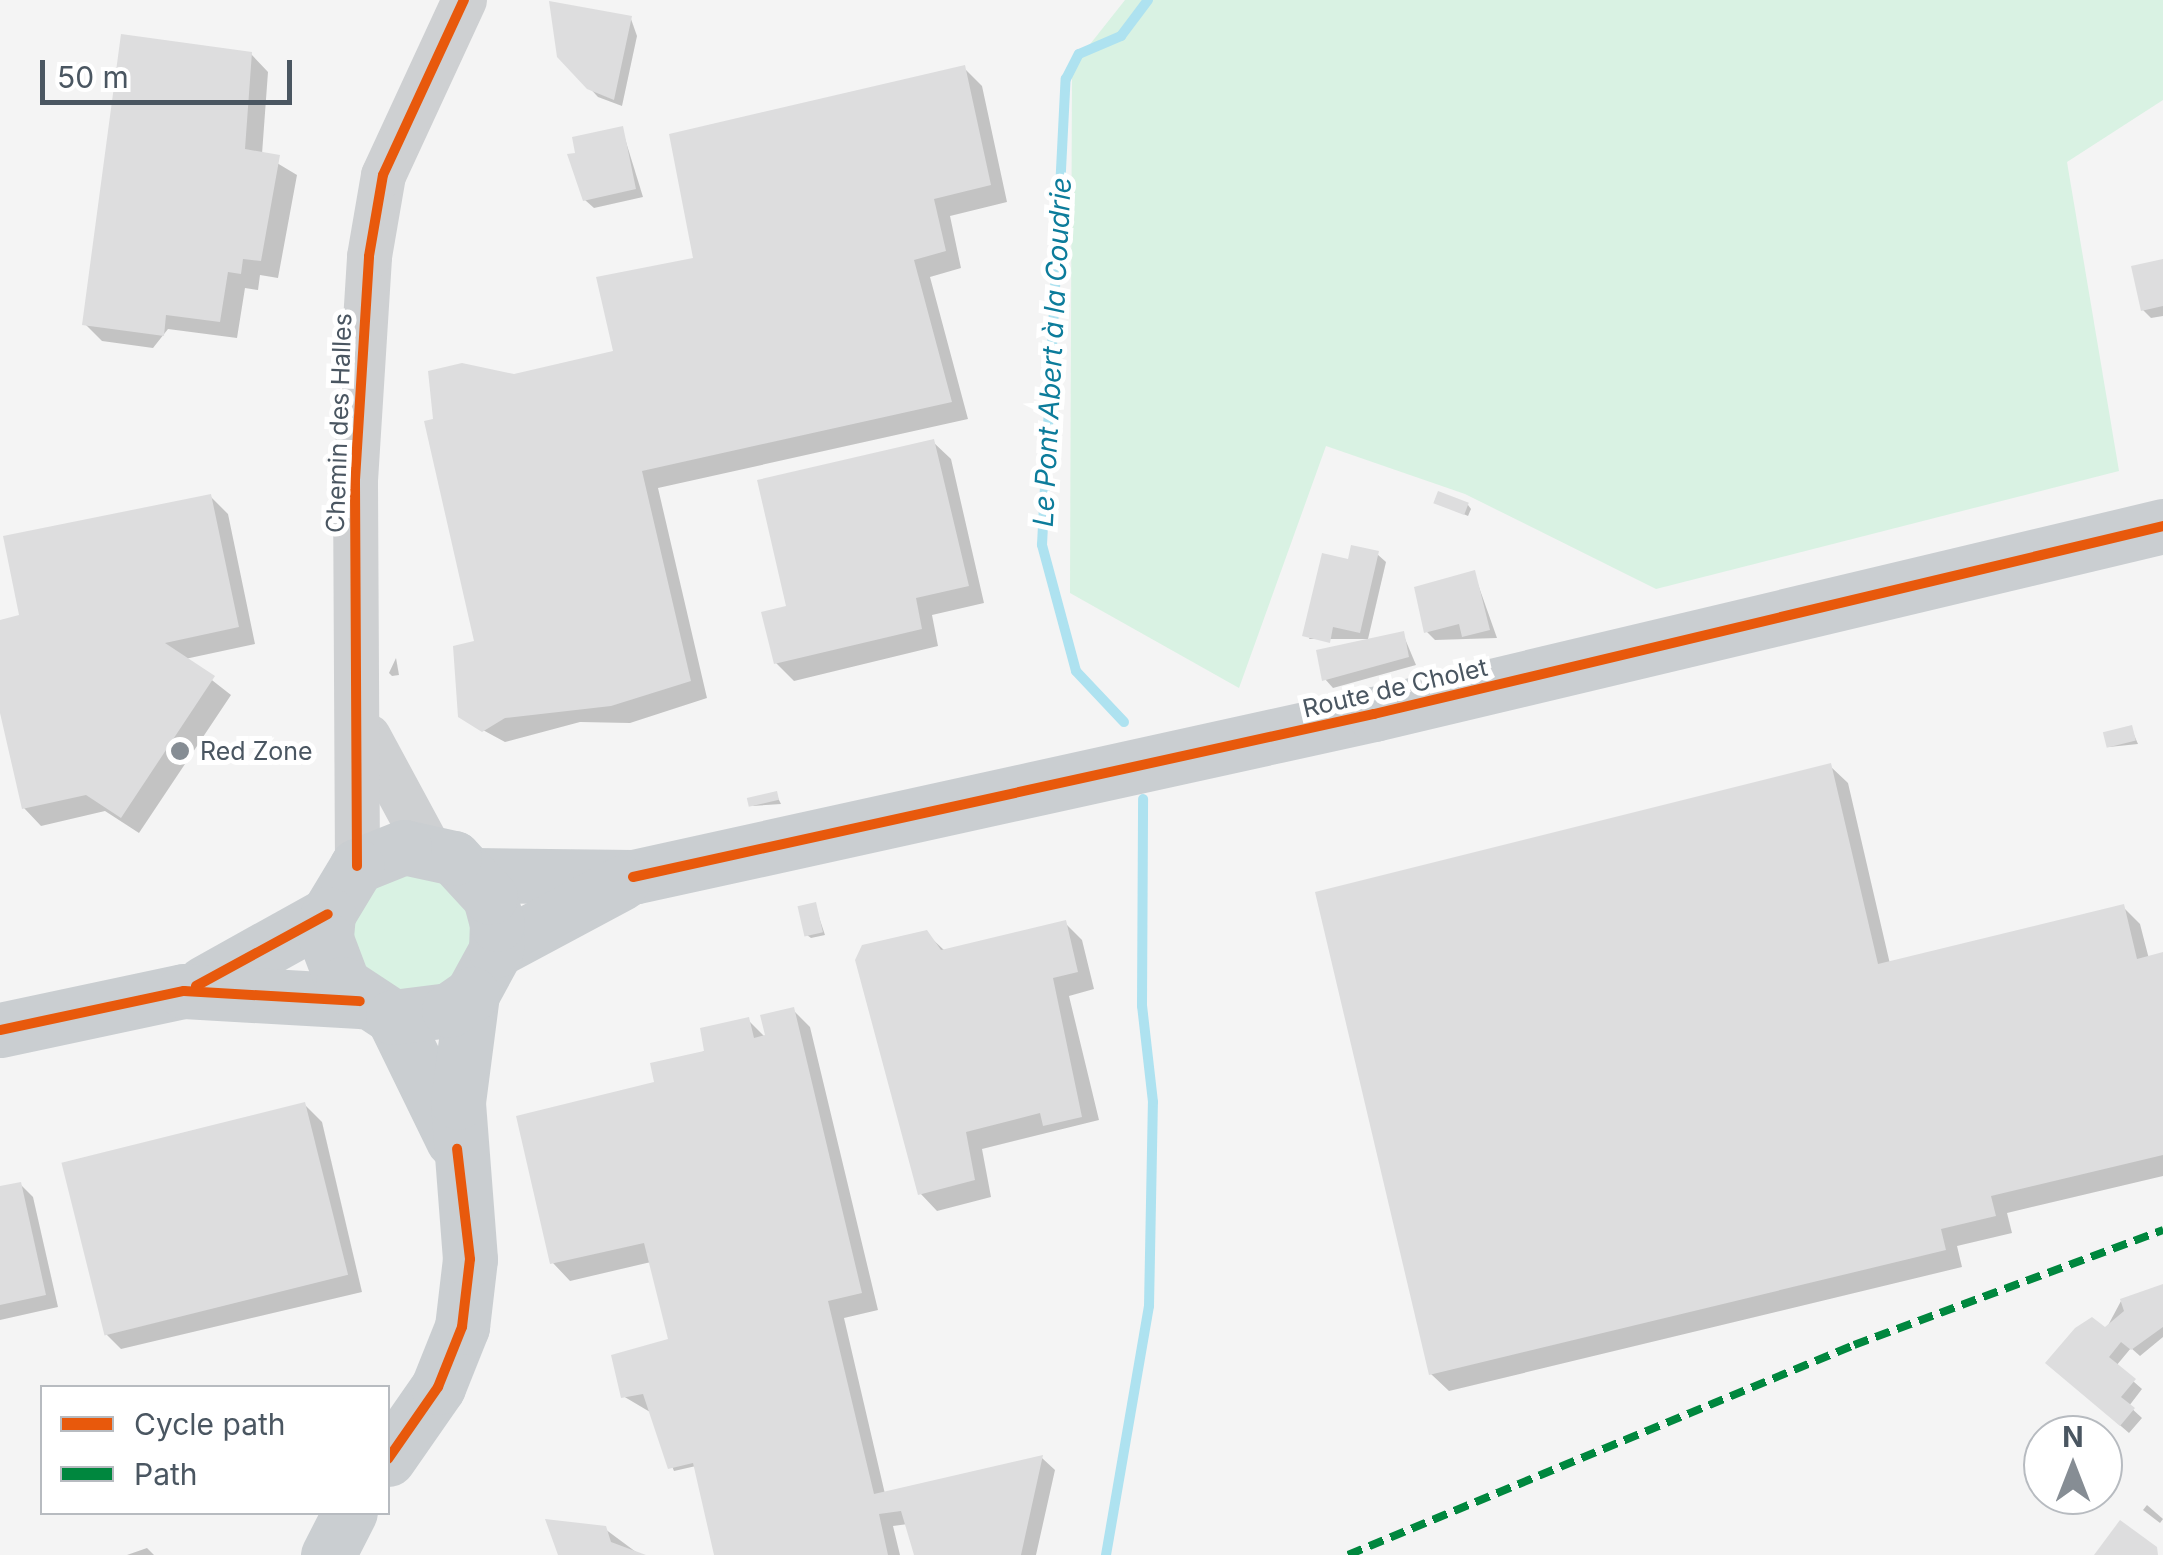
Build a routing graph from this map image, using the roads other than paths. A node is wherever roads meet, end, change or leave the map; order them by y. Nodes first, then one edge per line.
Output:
1 (464, 0) edge
2 (2163, 526) edge
3 (362, 723) junction
4 (429, 848) junction
5 (357, 866) junction
6 (475, 875) junction
7 (633, 876) junction
8 (328, 914) junction
9 (484, 972) junction
10 (184, 991) junction
11 (377, 1009) junction
12 (0, 1030) edge
13 (457, 1149) junction
14 (390, 1455) edge
15 (348, 1515) edge
16 (328, 1555) edge

1 - 3 street, Chemin des Halles
2 - 7 main road, Route de Cholet
3 - 4 street, Chemin des Halles
3 - 5 street, Chemin des Halles
4 - 5 main road
4 - 6 main road
5 - 8 main road
6 - 7 main road, Route de Cholet
6 - 9 main road
7 - 9 main road, Route de Cholet
8 - 10 main road
8 - 11 main road
9 - 11 main road
9 - 13 main road
10 - 11 main road
10 - 12 main road
11 - 13 main road
13 - 14 main road
15 - 16 main road

